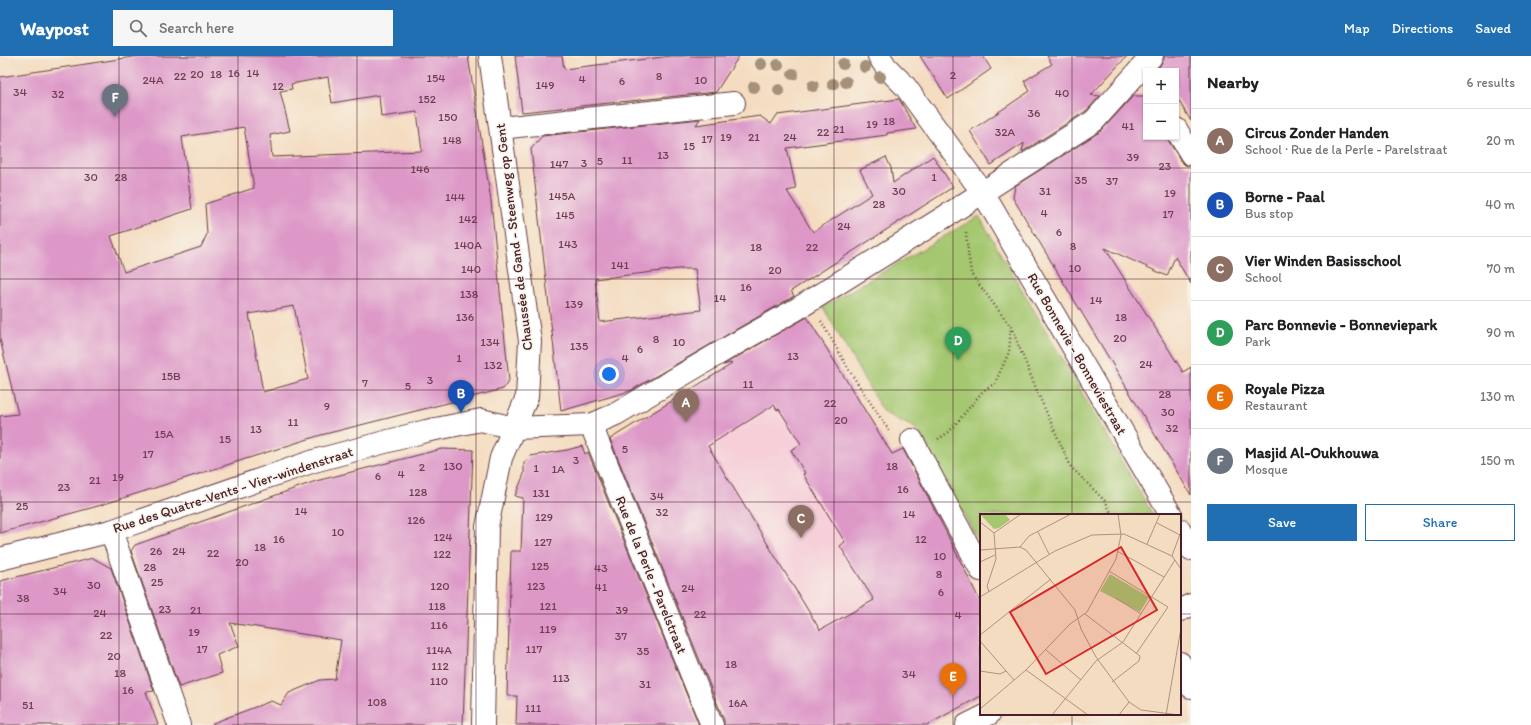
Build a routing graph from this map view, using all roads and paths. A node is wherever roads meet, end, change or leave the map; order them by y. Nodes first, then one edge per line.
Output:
1 (490, 56) edge
2 (879, 56) edge
3 (1143, 72) edge
4 (734, 103) dead end
5 (501, 128) junction
6 (1179, 134) edge
7 (1191, 154) edge
8 (983, 193) junction
9 (966, 231) dead end
10 (810, 302) junction
11 (1011, 327) junction
12 (591, 425) junction
13 (514, 428) junction
14 (915, 445) junction
15 (1112, 514) edge
16 (1170, 514) edge
17 (111, 531) junction
18 (1181, 532) edge
19 (1191, 549) edge
20 (0, 559) edge
21 (980, 568) edge
22 (1191, 604) edge
23 (1181, 609) edge
24 (1181, 665) edge
25 (1191, 687) edge
26 (987, 715) edge
27 (179, 725) edge
28 (483, 725) edge
29 (712, 725) edge
30 (967, 725) edge

1 - 5 street, Chaussée de Gand - Steenweg op Gent
2 - 8 street, Rue Bonnevie - Bonneviestraat
3 - 8 street
4 - 5 street
5 - 13 street, Chaussée de Gand - Steenweg op Gent
6 - 7 street
8 - 10 street
8 - 16 street, Rue Bonnevie - Bonneviestraat
9 - 11 path
10 - 12 street
10 - 14 path
11 - 14 path
11 - 15 path
12 - 13 street, Rue des Quatre-Vents - Vier-windenstraat
12 - 29 street, Rue de la Perle - Parelstraat
13 - 17 street, Rue des Quatre-Vents - Vier-windenstraat
13 - 28 street, Chaussée de Gand - Steenweg op Gent
14 - 21 street
17 - 20 street, Rue des Quatre-Vents - Vier-windenstraat
17 - 27 street
18 - 19 street
22 - 23 street
24 - 25 street
26 - 30 street

